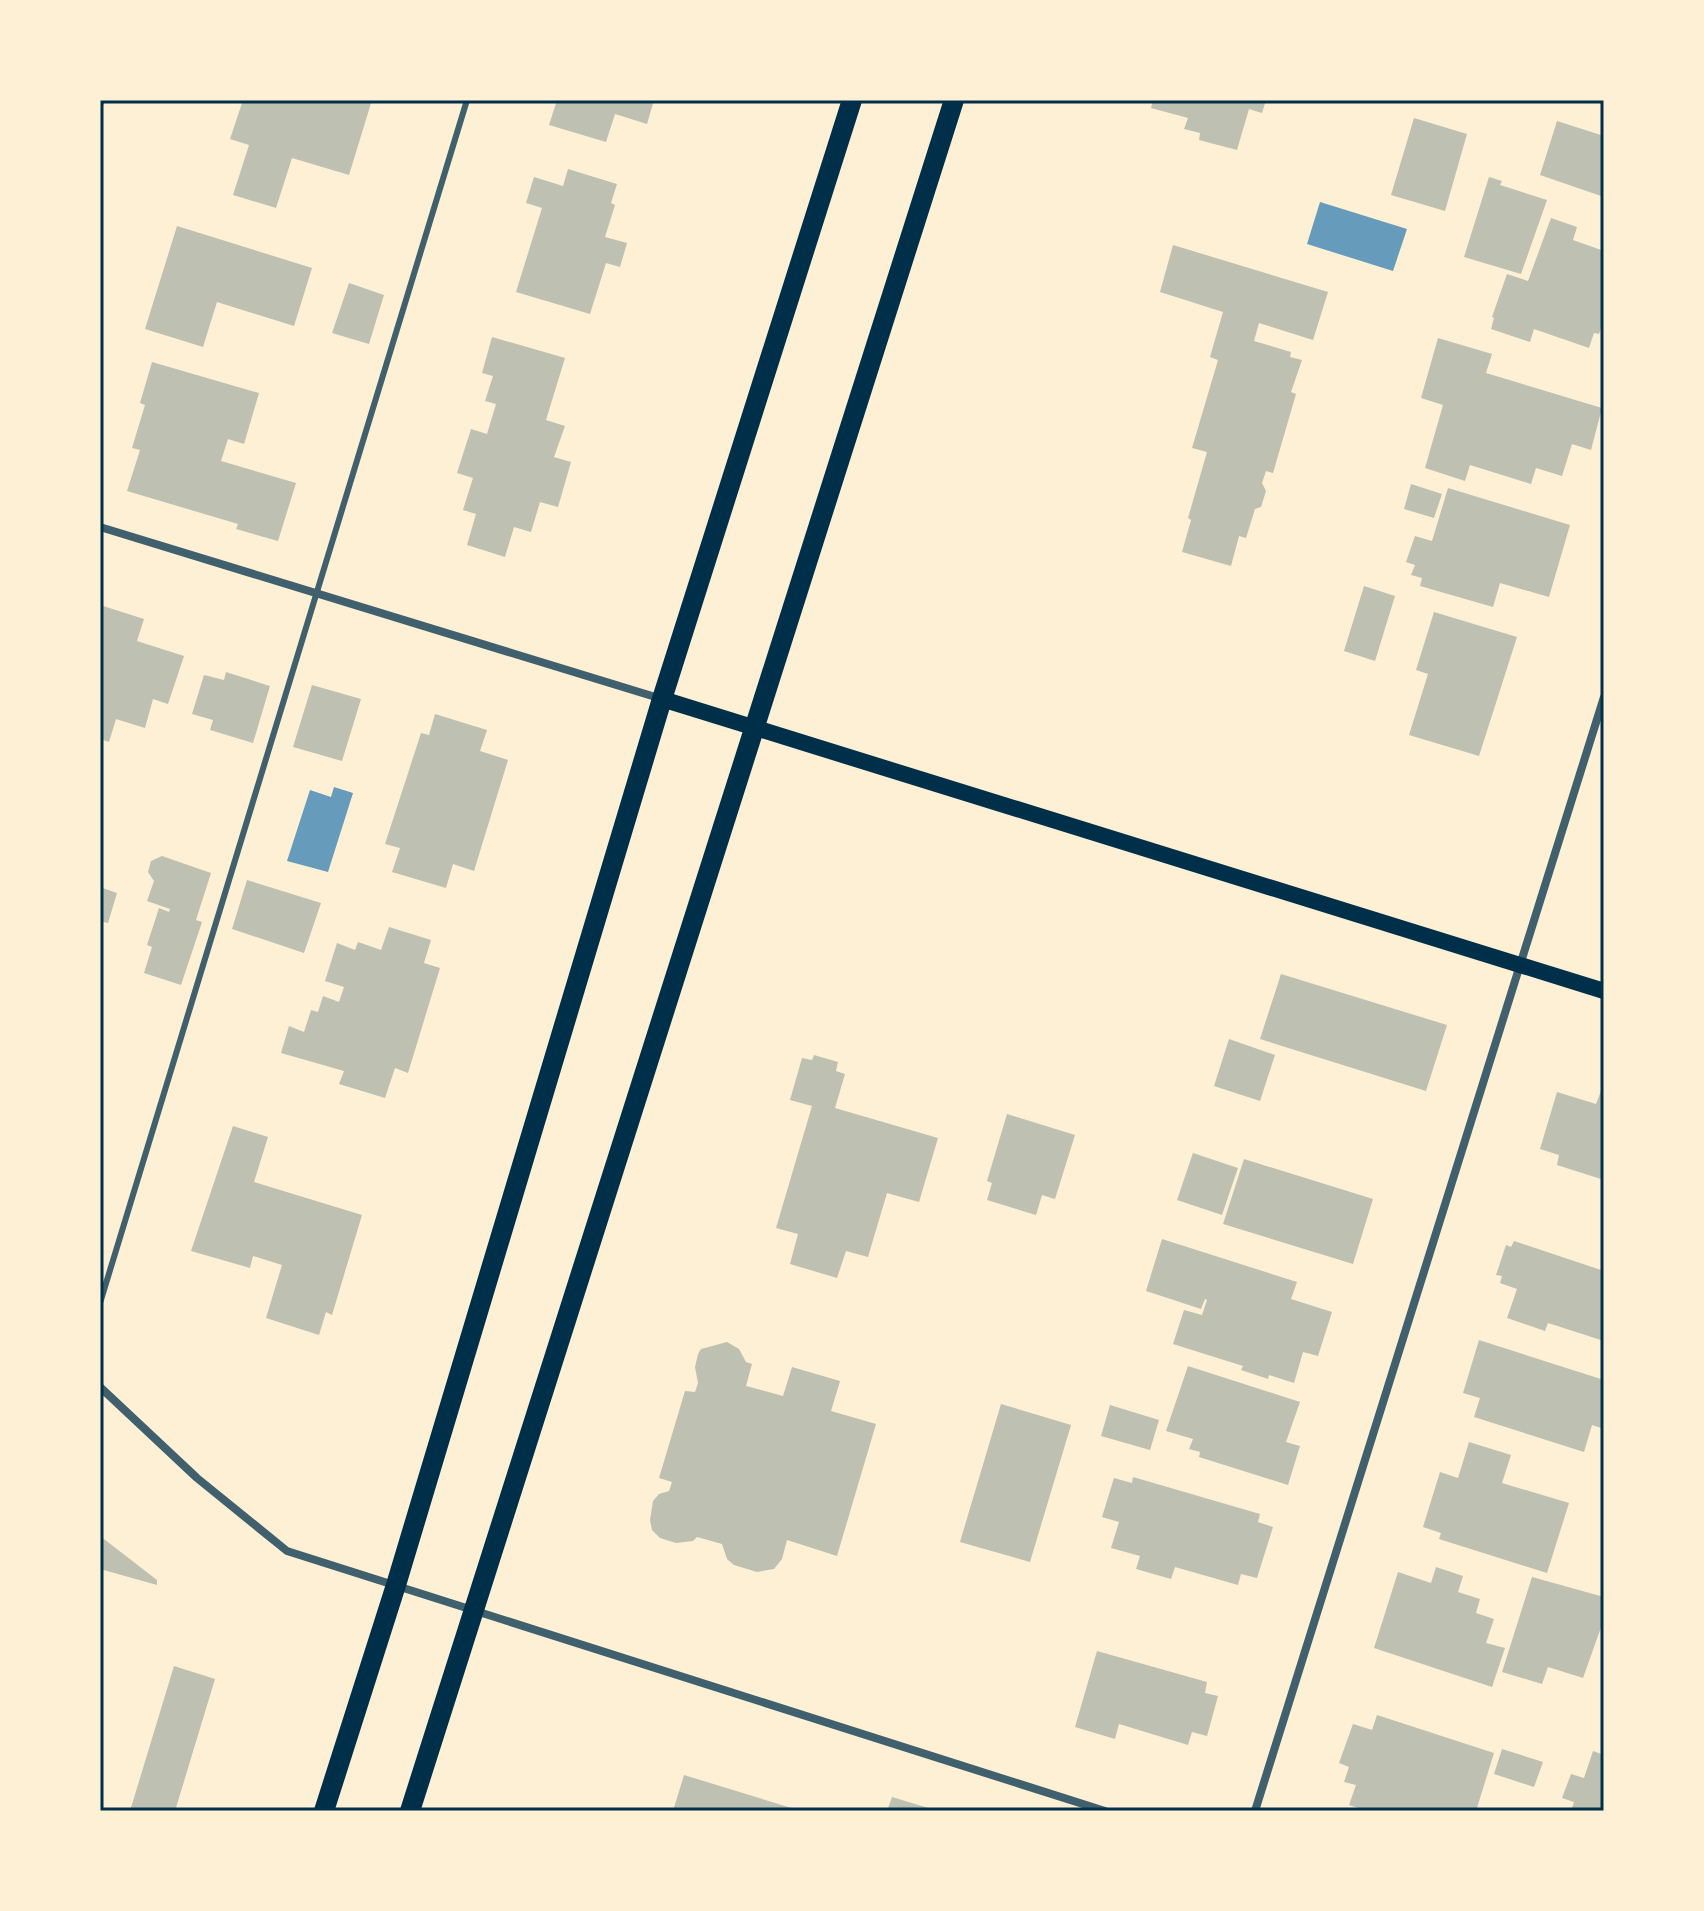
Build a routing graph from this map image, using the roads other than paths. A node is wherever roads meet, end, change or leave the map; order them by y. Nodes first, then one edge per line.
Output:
1 (467, 100) edge
2 (852, 100) edge
3 (954, 100) edge
4 (100, 527) edge
5 (317, 594) junction
6 (1604, 697) edge
7 (662, 699) junction
8 (756, 729) junction
9 (1520, 965) junction
10 (1604, 991) edge
11 (100, 1303) edge
12 (100, 1387) edge
13 (396, 1585) junction
14 (474, 1610) junction
15 (324, 1811) edge
16 (410, 1811) edge
17 (1105, 1811) edge
18 (1255, 1811) edge

1 - 5 lane
2 - 7 main road
3 - 8 main road
4 - 5 street
5 - 7 street
5 - 11 lane
6 - 9 street
7 - 8 main road
7 - 13 main road
8 - 9 main road
8 - 14 main road
9 - 10 main road
9 - 18 street
12 - 13 street
13 - 14 street
13 - 15 main road
14 - 16 main road
14 - 17 street

